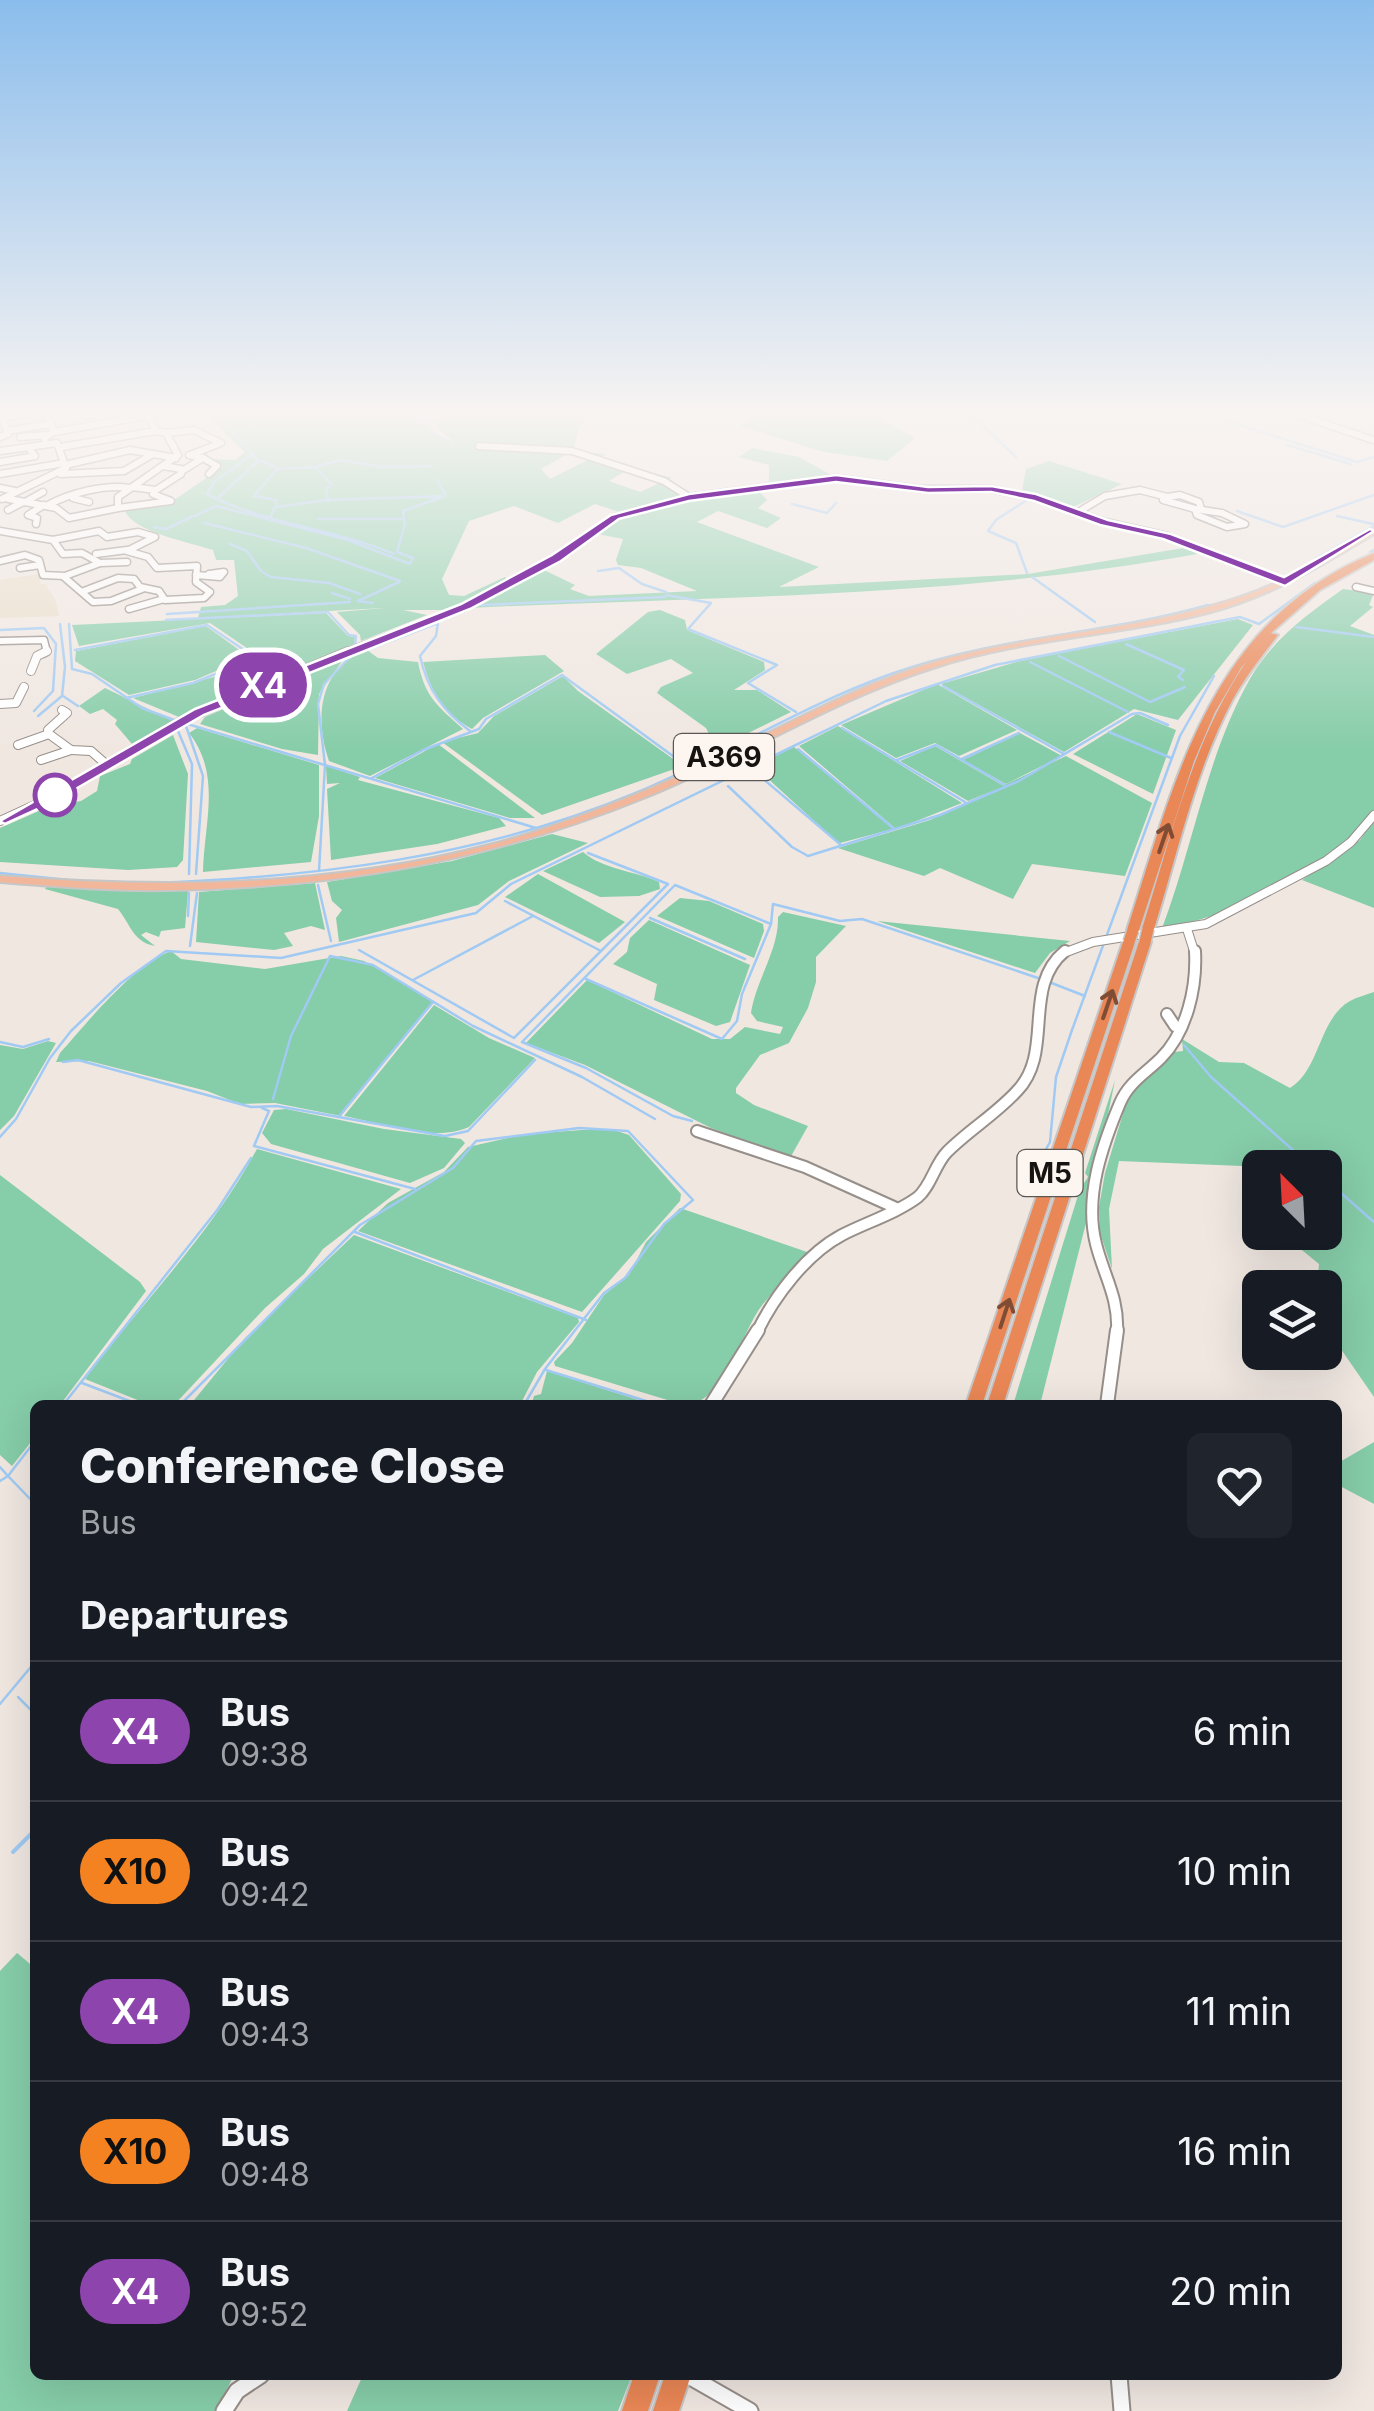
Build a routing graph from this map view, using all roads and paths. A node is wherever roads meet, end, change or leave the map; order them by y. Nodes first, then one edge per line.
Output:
1 (598, 528) edge
2 (1129, 528) edge
3 (1374, 531) edge
4 (0, 532) edge
5 (23, 537) junction
6 (53, 540) junction
7 (127, 550) junction
8 (17, 554) junction
9 (1374, 556) edge
10 (98, 558) junction
11 (0, 561) edge
12 (127, 562) dead end
13 (1374, 564) edge
14 (41, 568) junction
15 (24, 571) dead end
16 (196, 574) junction
17 (209, 574) dead end
18 (64, 578) junction
19 (1285, 582) junction
20 (1356, 587) dead end
21 (144, 588) junction
22 (84, 591) junction
23 (1374, 592) edge
24 (164, 600) junction
25 (129, 608) dead end
26 (3, 641) edge
27 (0, 652) edge
28 (32, 671) dead end
29 (24, 687) dead end
30 (0, 704) edge
31 (62, 710) dead end
32 (47, 728) junction
33 (18, 745) dead end
34 (71, 750) junction
35 (46, 757) dead end
36 (108, 765) junction
37 (1374, 815) edge
38 (0, 821) edge
39 (0, 878) edge
40 (1187, 929) junction
41 (1139, 936) junction
42 (697, 1131) dead end
43 (896, 1208) junction
44 (714, 1400) edge
45 (976, 1400) edge
46 (997, 1400) edge
47 (1108, 1400) edge
48 (250, 2380) edge
49 (645, 2380) edge
50 (676, 2380) edge
51 (696, 2380) edge
52 (1120, 2380) edge
53 (742, 2406) edge
54 (224, 2411) edge
55 (635, 2411) edge
56 (666, 2411) edge
57 (1122, 2411) edge

1 - 36 street
2 - 19 street
3 - 19 main road, A369
4 - 5 street
5 - 6 street
5 - 8 street
6 - 7 street
6 - 10 street
7 - 10 street
7 - 16 street
8 - 11 street
8 - 14 street
41 -> 9 highway, M5
10 - 12 street
10 - 18 street
13 - 41 highway, M5
14 - 15 street
14 - 18 street
16 - 17 street
16 - 24 street
18 - 22 street
19 - 39 main road, A369
20 - 23 street
21 - 22 street
21 - 22 street
21 - 24 street
24 - 25 street
26 - 27 street
26 - 28 street
29 - 30 street
31 - 32 street
32 - 33 street
32 - 34 street
34 - 35 street
34 - 36 street
36 - 38 street
37 - 40 street
40 - 43 street
40 - 47 street
45 -> 41 highway, M5
41 - 46 highway, M5
42 - 43 street
43 - 44 street
48 - 54 street
49 - 55 highway
50 - 56 highway
51 - 53 street
52 - 57 street

